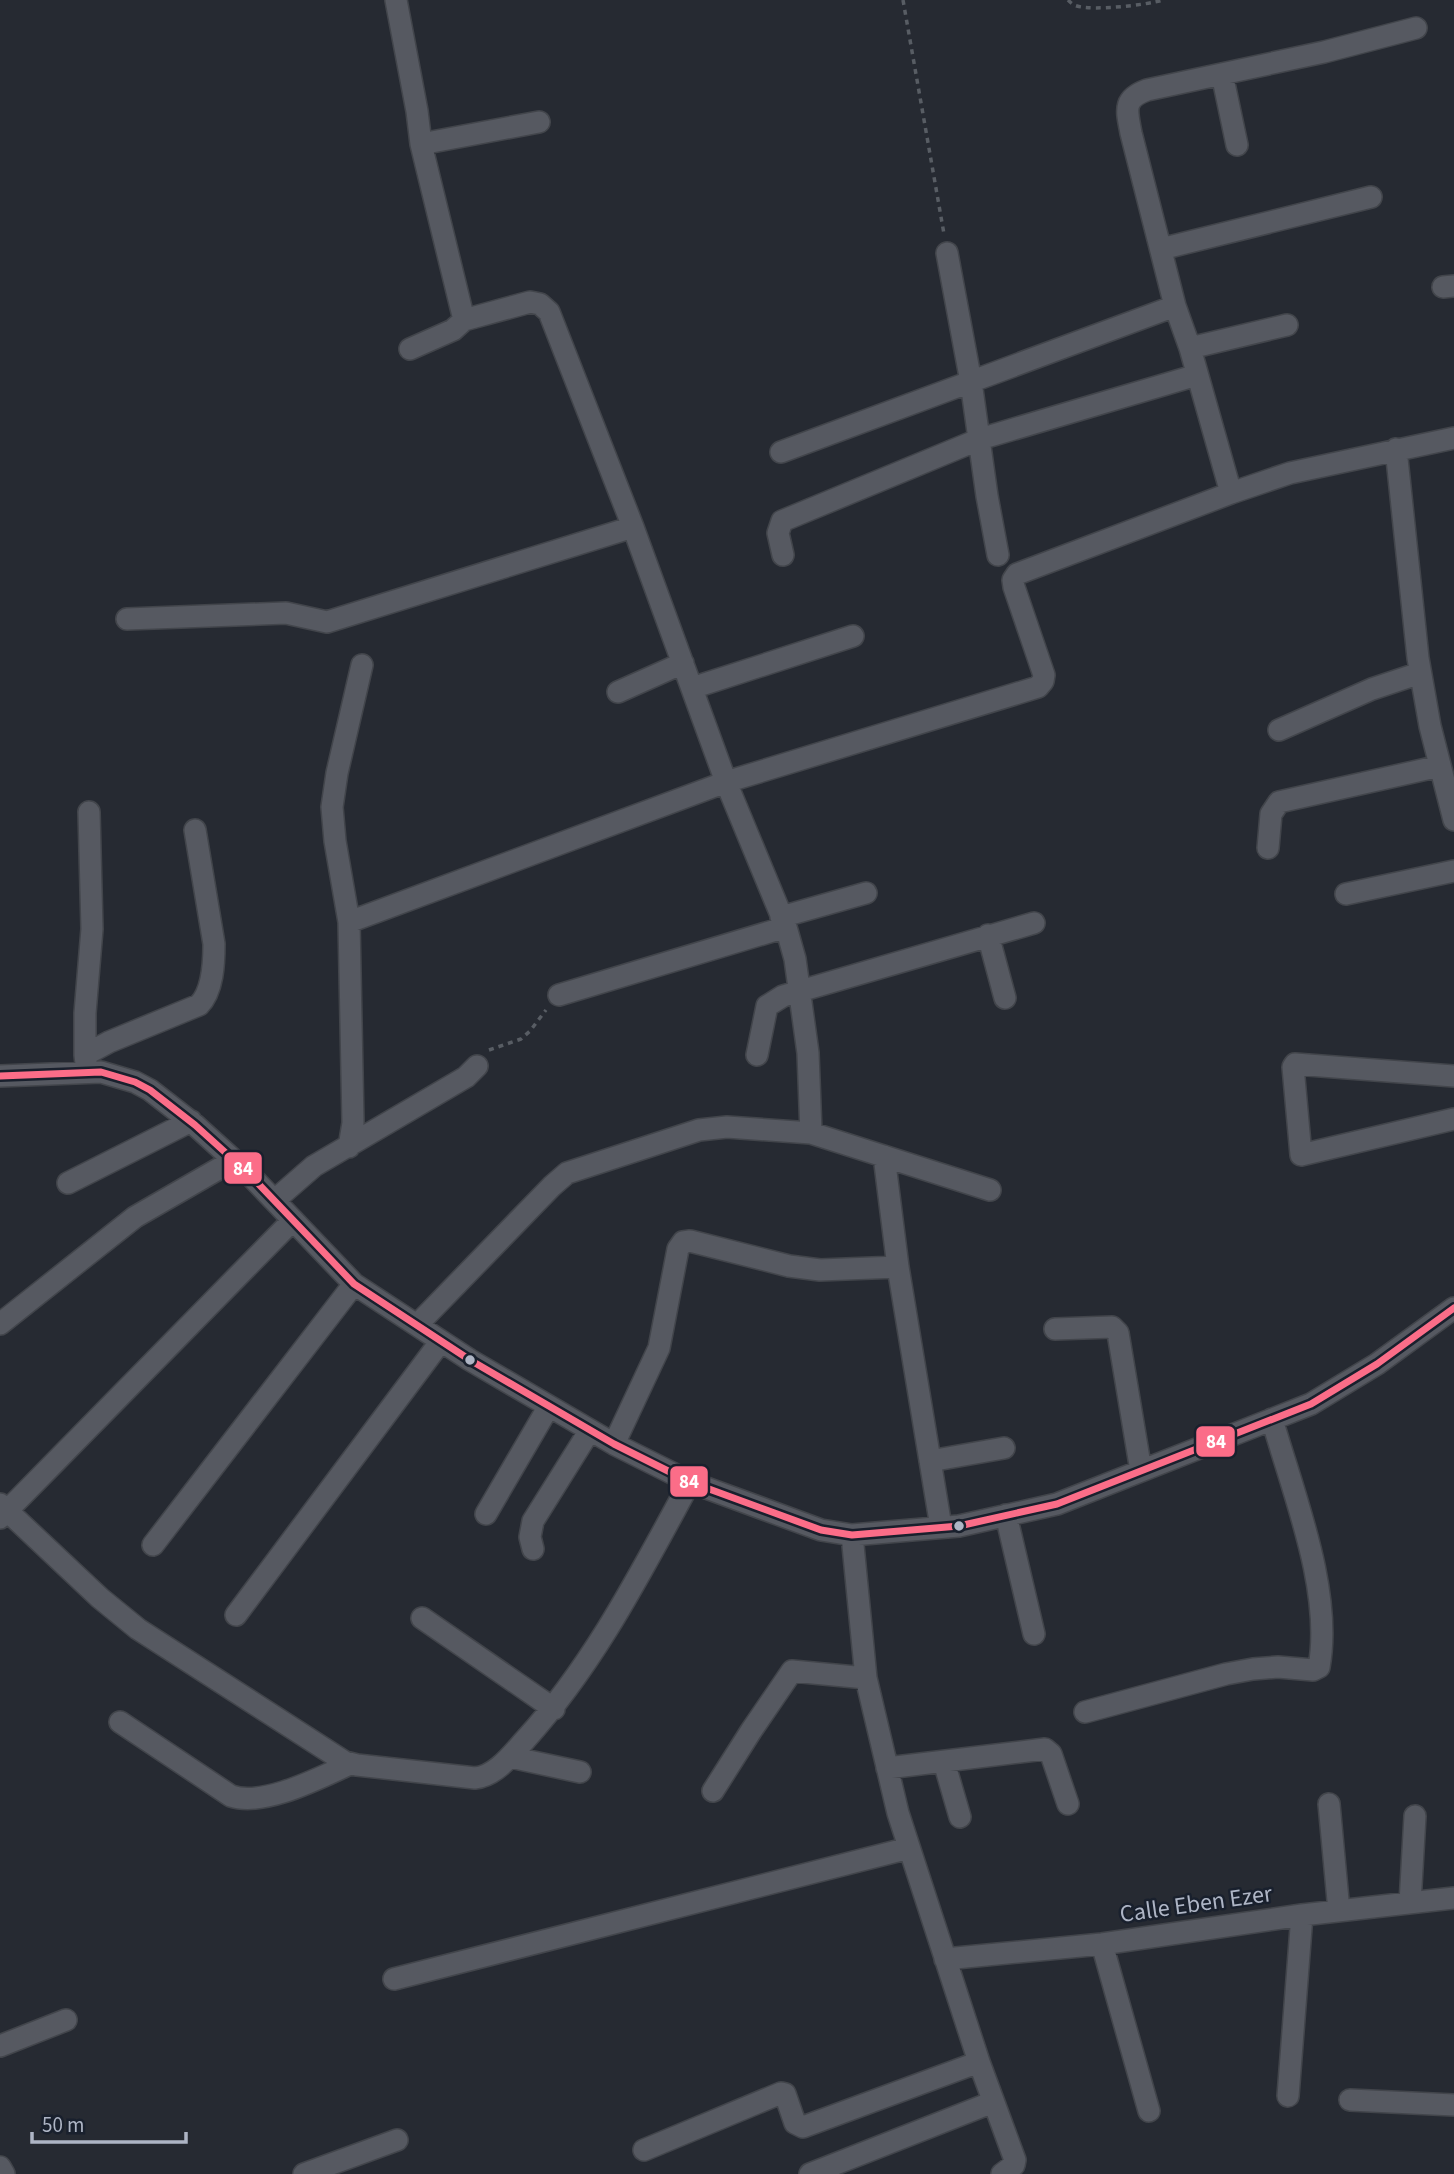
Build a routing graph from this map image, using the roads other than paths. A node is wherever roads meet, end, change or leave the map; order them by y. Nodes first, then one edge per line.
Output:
1 (396, 0) edge
2 (1416, 28) dead end
3 (1222, 74) junction
4 (539, 122) dead end
5 (421, 145) junction
6 (1237, 145) dead end
7 (1371, 197) dead end
8 (1161, 249) junction
9 (947, 253) road end
10 (1175, 306) junction
11 (464, 320) junction
12 (1287, 325) dead end
13 (1190, 348) junction
14 (410, 349) dead end
15 (1197, 375) junction
16 (971, 382) junction
17 (1454, 438) edge
18 (980, 439) junction
19 (1396, 449) junction
20 (781, 452) dead end
21 (1231, 494) junction
22 (633, 527) junction
23 (783, 555) dead end
24 (998, 555) dead end
25 (127, 620) dead end
26 (853, 636) dead end
27 (683, 663) junction
28 (362, 665) dead end
29 (1420, 673) junction
30 (692, 688) junction
31 (618, 692) dead end
32 (1279, 730) dead end
33 (1440, 766) junction
34 (726, 782) junction
35 (89, 812) dead end
36 (1454, 820) edge
37 (195, 831) dead end
38 (1268, 848) dead end
39 (1454, 871) edge
40 (866, 893) dead end
41 (1346, 894) dead end
42 (349, 922) junction
43 (784, 922) junction
44 (1034, 923) dead end
45 (988, 935) junction
46 (800, 991) junction
47 (559, 995) road end
48 (1005, 998) dead end
49 (757, 1055) dead end
50 (86, 1064) junction
51 (477, 1066) road end
52 (0, 1076) edge
53 (1454, 1076) edge
54 (1454, 1119) edge
55 (191, 1121) junction
56 (811, 1133) junction
57 (349, 1147) junction
58 (884, 1156) junction
59 (234, 1160) junction
60 (68, 1183) dead end
61 (990, 1190) dead end
62 (275, 1200) junction
63 (293, 1220) junction
64 (898, 1267) junction
65 (354, 1284) junction
66 (1454, 1308) edge
67 (0, 1324) edge
68 (417, 1325) junction
69 (1055, 1329) dead end
70 (441, 1341) junction
71 (549, 1406) junction
72 (1272, 1419) junction
73 (590, 1430) junction
74 (614, 1444) junction
75 (1004, 1448) dead end
76 (930, 1461) junction
77 (1141, 1471) junction
78 (690, 1482) junction
79 (3, 1511) edge
80 (486, 1514) dead end
81 (1006, 1515) junction
82 (941, 1527) junction
83 (852, 1535) junction
84 (153, 1545) dead end
85 (533, 1549) dead end
86 (236, 1615) dead end
87 (422, 1618) dead end
88 (1034, 1634) dead end
89 (866, 1678) junction
90 (554, 1709) junction
91 (1085, 1712) dead end
92 (120, 1721) dead end
93 (510, 1757) junction
94 (944, 1762) junction
95 (350, 1764) junction
96 (887, 1768) junction
97 (580, 1772) dead end
98 (713, 1791) dead end
99 (1068, 1804) dead end
100 (1329, 1804) dead end
101 (960, 1816) dead end
102 (1415, 1816) dead end
103 (909, 1848) junction
104 (1454, 1898) edge
105 (1410, 1903) junction
106 (1339, 1911) junction
107 (1303, 1915) junction
108 (1102, 1944) junction
109 (945, 1959) junction
110 (394, 1979) dead end
111 (66, 2021) dead end
112 (0, 2046) edge
113 (979, 2062) junction
114 (1289, 2096) dead end
115 (1350, 2100) dead end
116 (993, 2102) junction
117 (1454, 2105) edge
118 (1149, 2111) dead end
119 (397, 2140) dead end
120 (644, 2150) dead end
121 (0, 2167) edge
122 (331, 2170) edge
123 (1011, 2171) edge
124 (4, 2174) edge
125 (304, 2174) edge
126 (810, 2174) edge

1 - 5 street
2 - 3 street
3 - 6 street
3 - 8 street
4 - 5 street
5 - 11 street
7 - 8 street
8 - 10 street
9 - 16 street
10 - 13 street
10 - 16 street
11 - 14 street
11 - 22 street
12 - 13 street
13 - 15 street
15 - 18 street
15 - 21 street
16 - 18 street
16 - 20 street
17 - 19 street
18 - 23 street
18 - 24 street
19 - 21 street
19 - 29 street
21 - 34 street
22 - 25 street
22 - 27 street
26 - 30 street
27 - 30 street
27 - 31 street
28 - 42 street
29 - 32 street
29 - 33 street
30 - 34 street
33 - 36 street
33 - 38 street
34 - 42 street
34 - 43 street
35 - 50 street
37 - 50 street
39 - 41 street
40 - 43 street
42 - 57 street
43 - 46 street
43 - 47 street
44 - 45 street
45 - 46 street
45 - 48 street
46 - 49 street
46 - 56 street
50 - 52 street
50 - 55 street
51 - 57 street
53 - 54 street
55 - 59 street
55 - 60 street
56 - 58 street
56 - 68 street
57 - 62 street
58 - 61 street
58 - 64 street
59 - 62 street
59 - 67 street
62 - 63 street
63 - 65 street
63 - 79 street
64 - 74 street
64 - 76 street
65 - 68 street
65 - 84 street
66 - 72 street
68 - 70 street
69 - 77 street
70 - 71 street
70 - 86 street
71 - 73 street
71 - 80 street
72 - 77 street
72 - 91 street
73 - 74 street
73 - 85 street
74 - 78 street
75 - 76 street
76 - 82 street
77 - 81 street
78 - 83 street
78 - 90 street
79 - 95 street
81 - 82 street
81 - 88 street
82 - 83 street
83 - 89 street
87 - 90 street
89 - 96 street
89 - 98 street
90 - 93 street
92 - 95 street
93 - 95 street
93 - 97 street
94 - 96 street
94 - 99 street
94 - 101 street
96 - 103 street
100 - 106 street
102 - 105 street
103 - 109 street
103 - 110 street
104 - 105 street, Calle Eben Ezer
105 - 106 street, Calle Eben Ezer
106 - 107 street, Calle Eben Ezer
107 - 108 street, Calle Eben Ezer
107 - 114 street
108 - 109 street, Calle Eben Ezer
108 - 118 street
109 - 113 street
111 - 112 street
113 - 116 street
113 - 120 street
115 - 117 street
116 - 123 street
116 - 126 street
119 - 122 street
121 - 124 street
122 - 125 street

